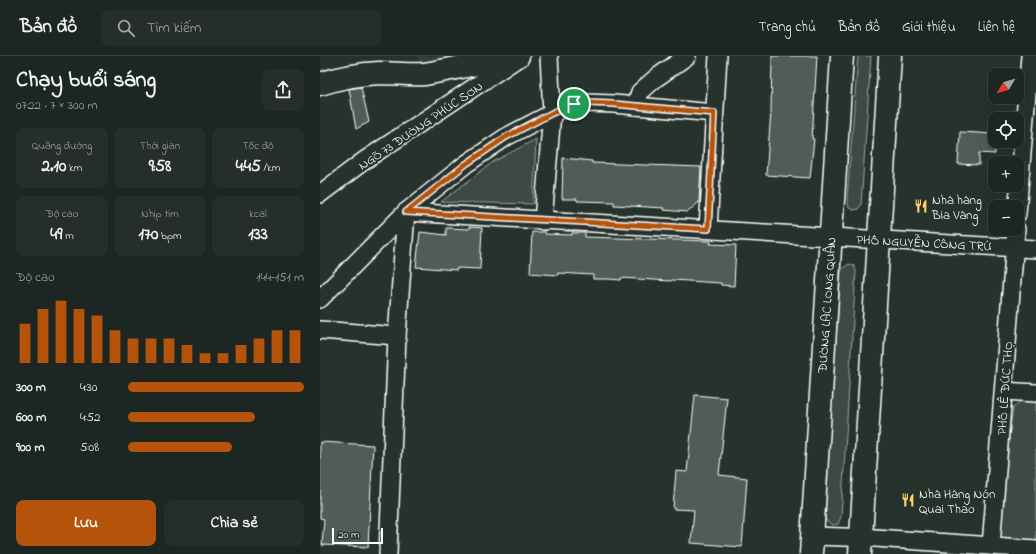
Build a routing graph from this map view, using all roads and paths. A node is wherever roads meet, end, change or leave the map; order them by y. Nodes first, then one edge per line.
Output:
1 (519, 56) edge
2 (549, 56) edge
3 (687, 56) edge
4 (718, 56) edge
5 (842, 56) edge
6 (890, 56) edge
7 (1030, 56) edge
8 (320, 84) edge
9 (635, 106) junction
10 (552, 113) junction
11 (714, 113) junction
12 (320, 194) edge
13 (1018, 200) edge
14 (406, 212) junction
15 (543, 221) junction
16 (708, 229) junction
17 (831, 236) junction
18 (1015, 236) edge
19 (879, 240) junction
20 (1014, 247) junction
21 (1036, 249) edge
22 (320, 299) edge
23 (320, 330) edge
24 (397, 336) junction
25 (1004, 391) junction
26 (1036, 393) edge
27 (812, 545) edge
28 (860, 546) edge
29 (991, 546) junction
30 (1036, 548) edge
31 (388, 554) edge

1 - 8 main road
1 - 12 street, NGÕ 73 ĐƯỜNG PHÚC SƠN
2 - 10 street
3 - 9 street
4 - 11 street
5 - 17 main road, ĐƯỜNG LẠC LONG QUÂN
6 - 19 main road
7 - 13 street
9 - 10 street
9 - 11 street
10 - 14 street
10 - 15 street
11 - 16 street
14 - 15 street, PHỐ NGUYỄN CÔNG TRỨ
14 - 22 street
14 - 24 street
15 - 16 street, PHỐ NGUYỄN CÔNG TRỨ
16 - 17 street, PHỐ NGUYỄN CÔNG TRỨ
17 - 19 street, PHỐ NGUYỄN CÔNG TRỨ
17 - 27 main road, ĐƯỜNG LẠC LONG QUÂN
18 - 20 street, PHỐ LÊ ĐỨC THỌ
19 - 20 street, PHỐ NGUYỄN CÔNG TRỨ
19 - 28 main road
20 - 21 street, PHỐ NGUYỄN CÔNG TRỨ
20 - 25 street, PHỐ LÊ ĐỨC THỌ
23 - 24 street
24 - 31 street
25 - 26 street
25 - 29 street, PHỐ LÊ ĐỨC THỌ
27 - 28 street
28 - 29 street
29 - 30 street

